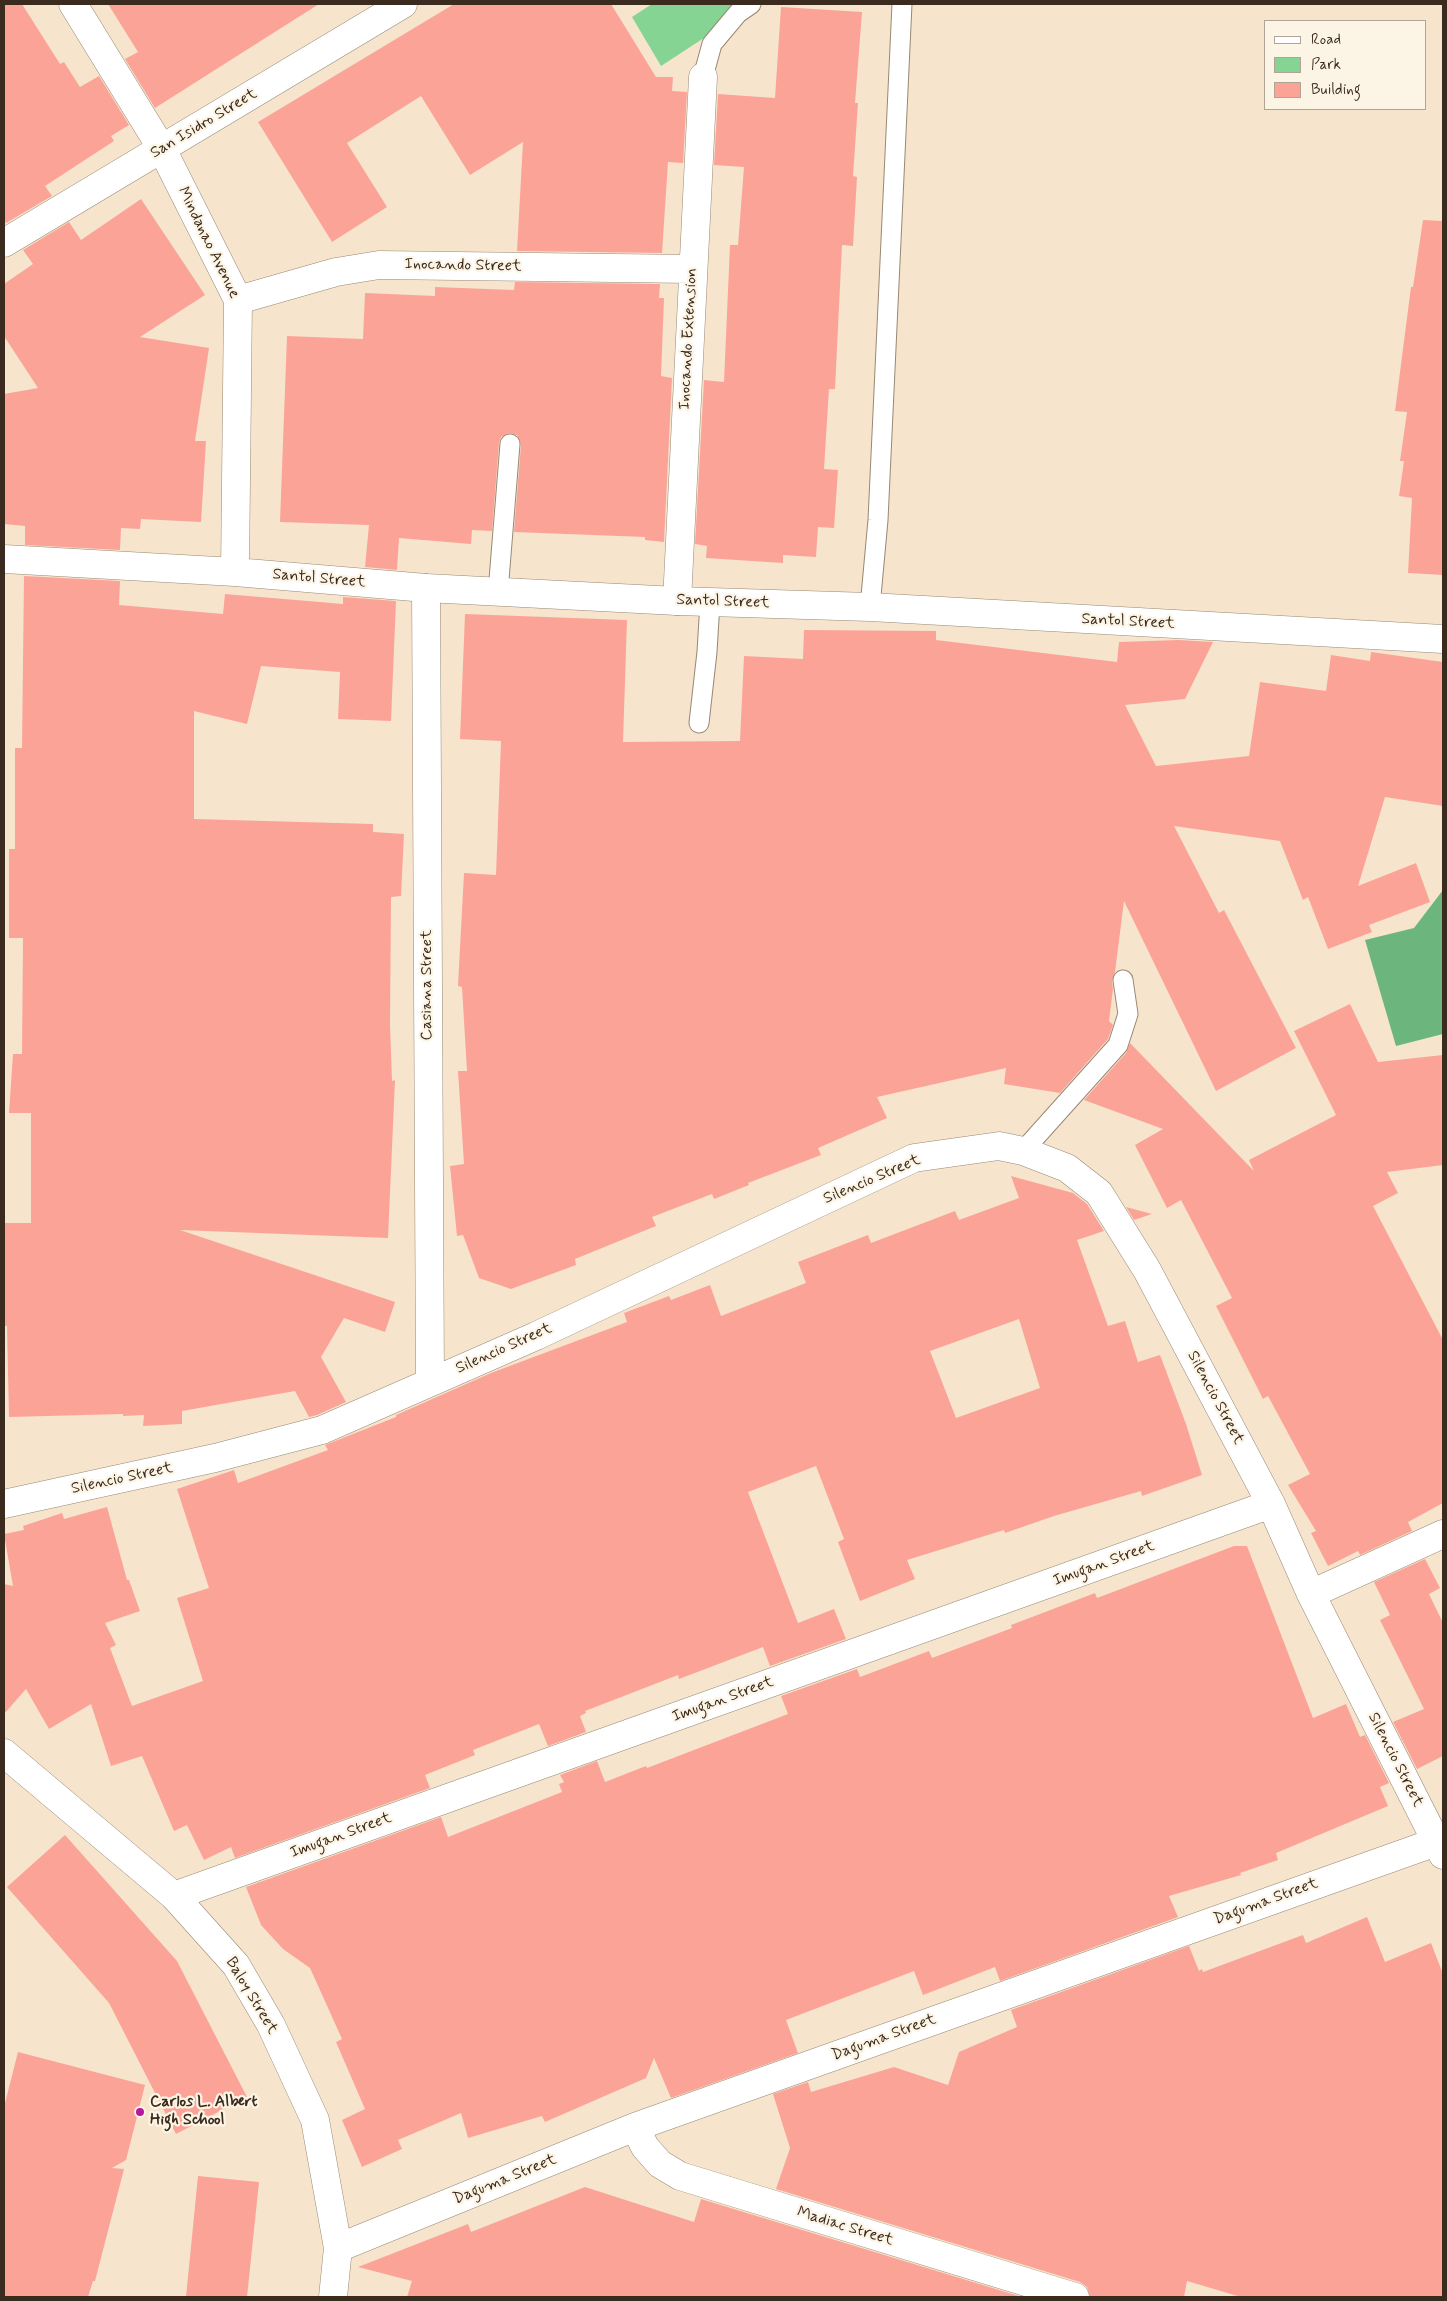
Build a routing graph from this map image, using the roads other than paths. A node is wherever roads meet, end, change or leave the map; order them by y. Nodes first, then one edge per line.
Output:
1 (73, 4) edge
2 (403, 4) edge
3 (751, 4) edge
4 (902, 4) edge
5 (703, 77) joint
6 (162, 149) junction
7 (4, 243) edge
8 (693, 269) junction
9 (238, 300) junction
10 (510, 444) dead end
11 (4, 559) edge
12 (234, 572) junction
13 (426, 588) junction
14 (498, 592) junction
15 (677, 601) junction
16 (710, 602) junction
17 (870, 607) junction
18 (1443, 639) edge
19 (699, 723) dead end
20 (1123, 980) dead end
21 (1023, 1151) junction
22 (430, 1382) junction
23 (4, 1504) edge
24 (1271, 1504) junction
25 (1443, 1534) edge
26 (1311, 1594) junction
27 (4, 1753) edge
28 (1440, 1848) edge
29 (174, 1896) junction
30 (635, 2127) junction
31 (338, 2248) junction
32 (333, 2297) edge
33 (1075, 2297) edge

1 - 6 street, Mindanao Avenue
2 - 6 street, San Isidro Street
3 - 5 lane
4 - 17 lane
5 - 8 street, Inocando Extension
6 - 7 street, San Isidro Street
6 - 9 street, Mindanao Avenue
8 - 9 street, Inocando Street
8 - 15 street, Inocando Extension
9 - 12 street, Mindanao Avenue
10 - 14 lane
11 - 12 street, Santol Street
12 - 13 street, Santol Street
13 - 14 street, Santol Street
13 - 22 street, Casiana Street
14 - 15 street, Santol Street
15 - 16 street, Santol Street
16 - 17 street, Santol Street
16 - 19 lane
17 - 18 street, Santol Street
20 - 21 lane
21 - 22 street, Silencio Street
21 - 24 street, Silencio Street
22 - 23 street, Silencio Street
24 - 26 street, Silencio Street
24 - 29 street, Imugan Street
25 - 26 street
26 - 28 street, Silencio Street
27 - 29 street, Baloy Street
28 - 30 street, Daguma Street
29 - 31 street, Baloy Street
30 - 31 street, Daguma Street
30 - 33 street, Madiac Street
31 - 32 street, Baloy Street

